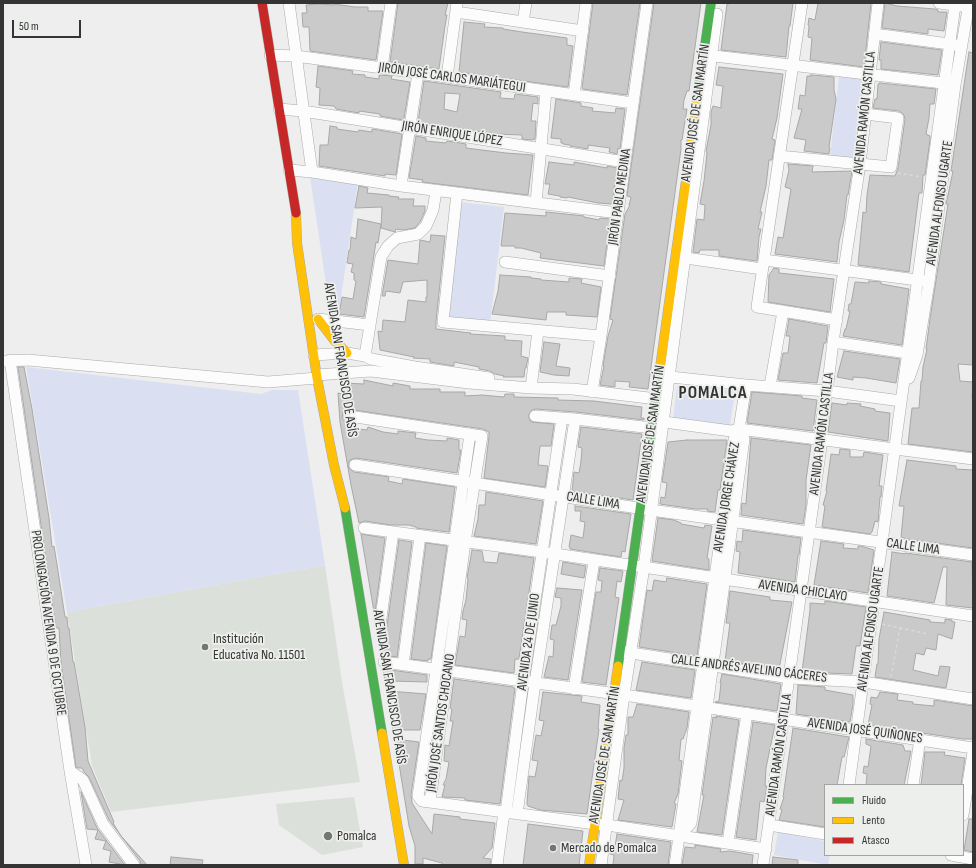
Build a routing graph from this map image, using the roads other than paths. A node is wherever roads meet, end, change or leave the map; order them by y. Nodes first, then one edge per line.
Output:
1 (262, 3) edge
2 (289, 3) edge
3 (391, 3) edge
4 (526, 3) edge
5 (586, 3) edge
6 (647, 3) edge
7 (711, 3) edge
8 (718, 3) edge
9 (802, 3) edge
10 (878, 3) edge
11 (939, 3) edge
12 (955, 5) junction
13 (969, 5) edge
14 (456, 7) edge
15 (523, 22) junction
16 (583, 31) junction
17 (874, 34) junction
18 (956, 45) junction
19 (270, 55) junction
20 (708, 55) junction
21 (296, 56) junction
22 (793, 66) junction
23 (382, 68) junction
24 (418, 73) junction
25 (869, 74) junction
26 (447, 77) junction
27 (950, 84) junction
28 (546, 91) junction
29 (574, 95) junction
30 (633, 103) junction
31 (279, 109) junction
32 (303, 111) junction
33 (865, 114) junction
34 (410, 127) junction
35 (541, 148) junction
36 (779, 156) junction
37 (625, 162) junction
38 (860, 164) junction
39 (289, 170) junction
40 (312, 172) junction
41 (401, 186) junction
42 (436, 191) junction
43 (457, 193) junction
44 (536, 203) junction
45 (296, 212) junction
46 (618, 213) junction
47 (306, 240) dead end
48 (680, 257) junction
49 (505, 262) dead end
50 (763, 265) junction
51 (845, 271) junction
52 (610, 276) junction
53 (918, 280) junction
54 (929, 282) junction
55 (783, 311) junction
56 (318, 315) junction
57 (837, 320) junction
58 (370, 325) junction
59 (538, 330) junction
60 (601, 336) junction
61 (833, 342) junction
62 (348, 353) junction
63 (912, 354) junction
64 (368, 357) junction
65 (6, 361) edge
66 (322, 363) junction
67 (371, 371) junction
68 (664, 376) junction
69 (531, 385) junction
70 (746, 385) junction
71 (770, 386) junction
72 (827, 391) junction
73 (592, 392) junction
74 (657, 399) junction
75 (901, 401) junction
76 (349, 416) dead end
77 (535, 416) dead end
78 (562, 418) junction
79 (575, 419) junction
80 (656, 424) junction
81 (739, 429) junction
82 (822, 439) junction
83 (339, 440) dead end
84 (895, 450) junction
85 (973, 460) edge
86 (355, 465) dead end
87 (470, 483) junction
88 (550, 495) junction
89 (564, 496) junction
90 (646, 509) junction
91 (346, 514) junction
92 (728, 521) junction
93 (364, 528) dead end
94 (393, 532) junction
95 (809, 533) junction
96 (420, 536) junction
97 (461, 541) junction
98 (883, 542) junction
99 (542, 552) junction
100 (556, 555) junction
101 (973, 555) edge
102 (594, 560) junction
103 (639, 567) junction
104 (720, 578) junction
105 (801, 591) junction
106 (875, 601) junction
107 (973, 616) edge
108 (380, 625) dead end
109 (626, 652) junction
110 (384, 662) dead end
111 (708, 664) junction
112 (403, 665) junction
113 (442, 671) junction
114 (790, 678) junction
115 (523, 682) junction
116 (863, 682) junction
117 (535, 683) junction
118 (574, 688) junction
119 (619, 694) junction
120 (973, 699) edge
121 (702, 706) junction
122 (747, 713) junction
123 (784, 719) junction
124 (857, 730) junction
125 (920, 739) junction
126 (973, 748) edge
127 (973, 752) edge
128 (70, 771) junction
129 (849, 784) edge
130 (913, 784) edge
131 (964, 809) edge
132 (506, 812) junction
133 (517, 814) junction
134 (595, 824) junction
135 (607, 825) junction
136 (769, 825) junction
137 (824, 834) edge
138 (680, 835) junction
139 (728, 843) junction
140 (766, 849) junction
141 (960, 856) edge
142 (973, 859) edge
143 (86, 865) edge
144 (134, 865) edge
145 (404, 865) edge
146 (497, 865) edge
147 (589, 865) edge
148 (601, 865) edge
149 (675, 865) edge
150 (763, 865) edge

1 - 19 main road, AVENIDA SAN FRANCISCO DE ASÍS
2 - 21 street
3 - 23 street
4 - 15 street
5 - 16 street
6 - 30 street, JIRÓN PABLO MEDINA
7 - 20 main road, AVENIDA JOSÉ DE SAN MARTÍN
8 - 20 street, AVENIDA JOSÉ DE SAN MARTÍN
9 - 22 street
10 - 17 street, AVENIDA RAMÓN CASTILLA
11 - 12 street
12 - 13 street
12 - 18 street, AVENIDA ALFONSO UGARTE
13 - 18 street, AVENIDA ALFONSO UGARTE
14 - 15 street
14 - 26 street
15 - 16 street
16 - 29 street
17 - 18 street
17 - 25 street, AVENIDA RAMÓN CASTILLA
18 - 27 street, AVENIDA ALFONSO UGARTE
19 - 21 street, JIRÓN JOSÉ CARLOS MARIÁTEGUI
19 - 31 main road, AVENIDA SAN FRANCISCO DE ASÍS
20 - 22 street
20 - 48 street, AVENIDA JOSÉ DE SAN MARTÍN
21 - 23 street, JIRÓN JOSÉ CARLOS MARIÁTEGUI
21 - 32 street
22 - 25 street
22 - 36 street
23 - 24 street, JIRÓN JOSÉ CARLOS MARIÁTEGUI
24 - 26 street, JIRÓN JOSÉ CARLOS MARIÁTEGUI
24 - 34 street
25 - 27 street
25 - 33 street, AVENIDA RAMÓN CASTILLA
26 - 28 street, JIRÓN JOSÉ CARLOS MARIÁTEGUI
27 - 53 street, AVENIDA ALFONSO UGARTE
27 - 54 street, AVENIDA ALFONSO UGARTE
28 - 29 street, JIRÓN JOSÉ CARLOS MARIÁTEGUI
28 - 35 street
29 - 30 street, JIRÓN JOSÉ CARLOS MARIÁTEGUI
30 - 37 street, JIRÓN PABLO MEDINA
31 - 32 street, JIRÓN ENRIQUE LÓPEZ
31 - 39 main road, AVENIDA SAN FRANCISCO DE ASÍS
32 - 34 street, JIRÓN ENRIQUE LÓPEZ
32 - 40 street
33 - 38 street, AVENIDA RAMÓN CASTILLA
33 - 38 street
34 - 35 street, JIRÓN ENRIQUE LÓPEZ
34 - 41 street
35 - 37 street, JIRÓN ENRIQUE LÓPEZ
35 - 44 street
36 - 38 street
36 - 50 street
37 - 46 street, JIRÓN PABLO MEDINA
38 - 51 street, AVENIDA RAMÓN CASTILLA
39 - 40 street
39 - 45 main road, AVENIDA SAN FRANCISCO DE ASÍS
40 - 41 street
41 - 42 street
42 - 43 street
42 - 58 street
43 - 44 street
43 - 59 street
44 - 46 street
45 - 47 main road, AVENIDA SAN FRANCISCO DE ASÍS
45 - 66 main road, AVENIDA SAN FRANCISCO DE ASÍS
46 - 52 street, JIRÓN PABLO MEDINA
48 - 50 street
48 - 68 street, AVENIDA JOSÉ DE SAN MARTÍN
49 - 52 street
50 - 51 street
50 - 55 street
51 - 53 street
51 - 57 street, AVENIDA RAMÓN CASTILLA
52 - 60 street, JIRÓN PABLO MEDINA
53 - 54 street
53 - 63 street, AVENIDA ALFONSO UGARTE
54 - 63 street, AVENIDA ALFONSO UGARTE
55 - 57 street
55 - 71 street
56 - 58 street
56 - 62 main road
56 - 66 main road, AVENIDA SAN FRANCISCO DE ASÍS
57 - 61 street, AVENIDA RAMÓN CASTILLA
58 - 64 street
59 - 60 street
59 - 69 street
60 - 73 street, JIRÓN PABLO MEDINA
61 - 63 street
61 - 72 street, AVENIDA RAMÓN CASTILLA
62 - 64 street
62 - 66 street
63 - 75 street, AVENIDA ALFONSO UGARTE
64 - 67 street
64 - 69 street
65 - 66 street
65 - 128 street, PROLONGACIÓN AVENIDA 9 DE OCTUBRE
66 - 67 street
66 - 91 main road, AVENIDA SAN FRANCISCO DE ASÍS
67 - 69 street
68 - 70 street
68 - 74 main road, AVENIDA JOSÉ DE SAN MARTÍN
68 - 80 street, AVENIDA JOSÉ DE SAN MARTÍN
69 - 73 street
70 - 71 street
70 - 81 street
71 - 72 street
72 - 75 street
72 - 82 street, AVENIDA RAMÓN CASTILLA
73 - 74 street
74 - 80 main road, AVENIDA JOSÉ DE SAN MARTÍN
75 - 84 street, AVENIDA ALFONSO UGARTE
76 - 87 street, JIRÓN JOSÉ SANTOS CHOCANO
77 - 78 street
78 - 79 street
78 - 88 street, AVENIDA 24 DE JUNIO
79 - 80 street
79 - 89 street, AVENIDA 24 DE JUNIO
80 - 81 street
80 - 90 street, AVENIDA JOSÉ DE SAN MARTÍN
81 - 82 street
81 - 92 street, AVENIDA JORGE CHÁVEZ
82 - 84 street
82 - 95 street, AVENIDA RAMÓN CASTILLA
83 - 91 main road, AVENIDA SAN FRANCISCO DE ASÍS
84 - 85 street
84 - 98 street, AVENIDA ALFONSO UGARTE
86 - 87 street, CALLE LIMA
87 - 88 street, CALLE LIMA
87 - 97 street, JIRÓN JOSÉ SANTOS CHOCANO
88 - 89 street, CALLE LIMA
88 - 99 street, AVENIDA 24 DE JUNIO
89 - 90 street, CALLE LIMA
89 - 100 street, AVENIDA 24 DE JUNIO
90 - 92 street, CALLE LIMA
90 - 103 street, AVENIDA JOSÉ DE SAN MARTÍN
91 - 145 main road, AVENIDA SAN FRANCISCO DE ASÍS
92 - 95 street, CALLE LIMA
92 - 104 street, AVENIDA JORGE CHÁVEZ
93 - 94 street, AVENIDA CHICLAYO
94 - 96 street, AVENIDA CHICLAYO
94 - 108 street
95 - 98 street, CALLE LIMA
95 - 105 street, AVENIDA RAMÓN CASTILLA
96 - 97 street, AVENIDA CHICLAYO
96 - 112 street
97 - 99 street, AVENIDA CHICLAYO
97 - 113 street, JIRÓN JOSÉ SANTOS CHOCANO
98 - 101 street, CALLE LIMA
98 - 106 street, AVENIDA ALFONSO UGARTE
99 - 100 street, AVENIDA CHICLAYO
99 - 115 street, AVENIDA 24 DE JUNIO
100 - 102 street, AVENIDA CHICLAYO
100 - 117 street, AVENIDA 24 DE JUNIO
102 - 103 street, AVENIDA CHICLAYO
102 - 118 street
103 - 104 street, AVENIDA CHICLAYO
103 - 109 street, AVENIDA JOSÉ DE SAN MARTÍN
104 - 105 street, AVENIDA CHICLAYO
104 - 111 street, AVENIDA JORGE CHÁVEZ
105 - 106 street, AVENIDA CHICLAYO
105 - 114 street, AVENIDA RAMÓN CASTILLA
106 - 107 street, AVENIDA CHICLAYO
106 - 116 street, AVENIDA ALFONSO UGARTE
109 - 111 street, CALLE ANDRÉS AVELINO CÁCERES
109 - 119 street, AVENIDA JOSÉ DE SAN MARTÍN
110 - 112 street, AVENIDA JOSÉ QUIÑONES
111 - 114 street, CALLE ANDRÉS AVELINO CÁCERES
111 - 121 street, AVENIDA JORGE CHÁVEZ
112 - 113 street, AVENIDA JOSÉ QUIÑONES
113 - 115 street, AVENIDA JOSÉ QUIÑONES
113 - 132 street, JIRÓN JOSÉ SANTOS CHOCANO
114 - 116 street, CALLE ANDRÉS AVELINO CÁCERES
114 - 123 street, AVENIDA RAMÓN CASTILLA
115 - 117 street, AVENIDA JOSÉ QUIÑONES
115 - 132 street, AVENIDA 24 DE JUNIO
116 - 120 street, CALLE ANDRÉS AVELINO CÁCERES
116 - 124 street, AVENIDA ALFONSO UGARTE
117 - 118 street, AVENIDA JOSÉ QUIÑONES
117 - 133 street, AVENIDA 24 DE JUNIO
118 - 119 street, AVENIDA JOSÉ QUIÑONES
119 - 121 street, AVENIDA JOSÉ QUIÑONES
119 - 134 main road, AVENIDA JOSÉ DE SAN MARTÍN
119 - 135 street, AVENIDA JOSÉ DE SAN MARTÍN
121 - 122 street, AVENIDA JOSÉ QUIÑONES
121 - 138 street, AVENIDA JORGE CHÁVEZ
122 - 123 street, AVENIDA JOSÉ QUIÑONES
122 - 139 street
123 - 124 street, AVENIDA JOSÉ QUIÑONES
123 - 136 street, AVENIDA RAMÓN CASTILLA
124 - 125 street, AVENIDA JOSÉ QUIÑONES
124 - 129 street, AVENIDA ALFONSO UGARTE
125 - 126 street, AVENIDA JOSÉ QUIÑONES
125 - 130 street
127 - 131 street
128 - 143 street, PROLONGACIÓN AVENIDA 9 DE OCTUBRE
128 - 144 street
132 - 133 street
132 - 146 street, AVENIDA 24 DE JUNIO
133 - 134 street
134 - 135 street
134 - 147 main road, AVENIDA JOSÉ DE SAN MARTÍN
135 - 138 street
135 - 148 street, AVENIDA JOSÉ DE SAN MARTÍN
136 - 137 street
136 - 140 street, AVENIDA RAMÓN CASTILLA
138 - 139 street
138 - 149 street, AVENIDA JORGE CHÁVEZ
139 - 140 street
140 - 150 street, AVENIDA RAMÓN CASTILLA
141 - 142 street

